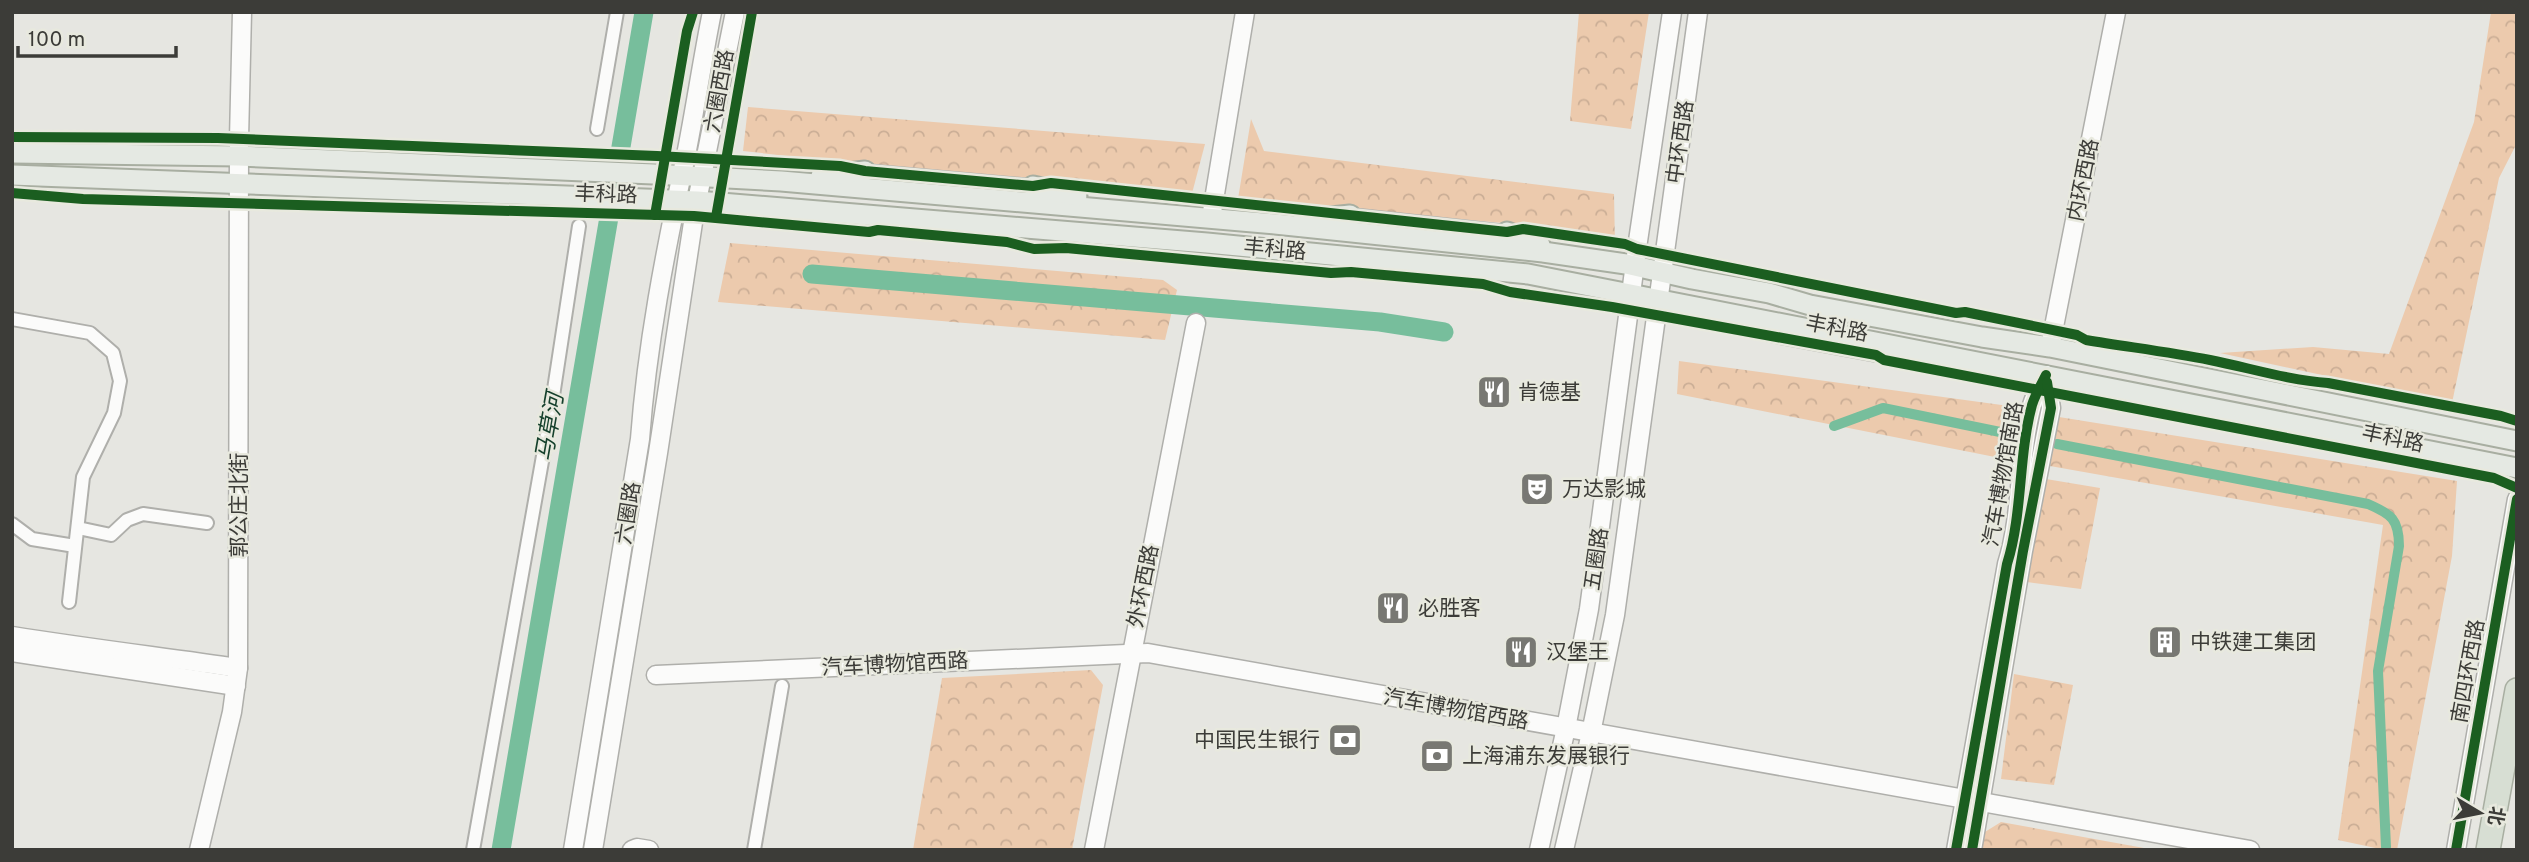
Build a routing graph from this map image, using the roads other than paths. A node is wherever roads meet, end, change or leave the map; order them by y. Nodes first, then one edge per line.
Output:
1 (243, 12) edge
2 (617, 12) edge
3 (712, 12) edge
4 (734, 12) edge
5 (1245, 12) edge
6 (1672, 12) edge
7 (1698, 12) edge
8 (2116, 12) edge
9 (597, 129) dead end
10 (12, 153) edge
11 (239, 156) junction
12 (866, 171) joint
13 (12, 175) edge
14 (681, 175) junction
15 (702, 177) junction
16 (781, 181) junction
17 (239, 184) junction
18 (1033, 186) joint
19 (675, 200) junction
20 (697, 201) junction
21 (1118, 210) junction
22 (1350, 215) joint
23 (1211, 218) junction
24 (1275, 224) junction
25 (579, 226) dead end
26 (1507, 232) joint
27 (1563, 255) junction
28 (1636, 266) junction
29 (1663, 272) junction
30 (1632, 294) junction
31 (1658, 299) junction
32 (1715, 310) junction
33 (12, 319) edge
34 (1196, 323) dead end
35 (1770, 335) joint
36 (2049, 347) junction
37 (1936, 353) junction
38 (1876, 355) joint
39 (2046, 375) junction
40 (2517, 441) edge
41 (2517, 468) edge
42 (2517, 499) edge
43 (207, 523) dead end
44 (12, 524) edge
45 (78, 528) junction
46 (75, 546) junction
47 (69, 602) dead end
48 (12, 636) edge
49 (12, 652) edge
50 (1130, 653) junction
51 (656, 675) dead end
52 (237, 677) junction
53 (782, 686) dead end
54 (2517, 690) edge
55 (1566, 728) junction
56 (1591, 733) junction
57 (1973, 800) junction
58 (200, 850) edge
59 (473, 850) edge
60 (573, 850) edge
61 (593, 850) edge
62 (632, 850) edge
63 (649, 850) edge
64 (754, 850) edge
65 (1094, 850) edge
66 (1539, 850) edge
67 (1564, 850) edge
68 (1956, 850) edge
69 (1972, 850) edge
70 (2250, 850) edge
71 (2456, 850) edge
72 (2488, 850) edge

1 - 11 street, 郭公庄北街
2 - 9 street
3 - 14 street, 六圈西路
4 - 15 street, 六圈西路
5 - 23 street
6 - 28 street, 中环西路
7 - 29 street, 中环西路
8 - 36 street, 内环西路
10 - 11 main road, 丰科路
11 - 14 main road, 丰科路
11 - 17 street, 郭公庄北街
12 - 16 main road
12 - 18 street
13 - 17 main road, 丰科路
14 - 15 main road, 丰科路
14 - 19 street, 六圈路
15 - 16 main road, 丰科路
15 - 20 street, 六圈路
16 - 21 main road, 丰科路
17 - 19 main road, 丰科路
17 - 52 street, 郭公庄北街
18 - 21 main road
19 - 20 main road, 丰科路
19 - 60 street, 六圈路
20 - 30 main road, 丰科路
20 - 61 street, 六圈路
21 - 23 main road, 丰科路
22 - 24 main road
22 - 26 street
23 - 24 main road, 丰科路
24 - 27 main road, 丰科路
25 - 59 street
26 - 27 main road
27 - 28 main road, 丰科路
28 - 29 main road, 丰科路
28 - 30 street, 五圈路
29 - 31 street, 五圈路
29 - 36 main road, 丰科路
30 - 31 main road, 丰科路
30 - 55 street, 五圈路
31 - 32 main road, 丰科路
31 - 56 street, 五圈路
32 - 35 main road
32 - 37 main road, 丰科路
33 - 45 street
34 - 50 street, 外环西路
35 - 38 street, 丰科路
36 - 40 main road, 丰科路
37 - 38 main road
37 - 39 main road, 丰科路
39 - 41 main road, 丰科路
39 - 57 street, 汽车博物馆南路
42 - 71 street, 南四环西路
43 - 45 street
44 - 46 street
45 - 46 street
46 - 47 street
48 - 52 street
49 - 52 street
50 - 51 street, 汽车博物馆西路
50 - 55 street, 汽车博物馆西路
50 - 65 street, 外环西路
52 - 58 street, 郭公庄北街
53 - 64 street
54 - 72 highway
55 - 56 street, 汽车博物馆西路
55 - 66 street, 五圈路
56 - 57 street, 汽车博物馆西路
56 - 67 street, 五圈路
57 - 68 street, 汽车博物馆南路
57 - 69 street, 汽车博物馆南路
57 - 70 street, 汽车博物馆西路
62 - 63 street

